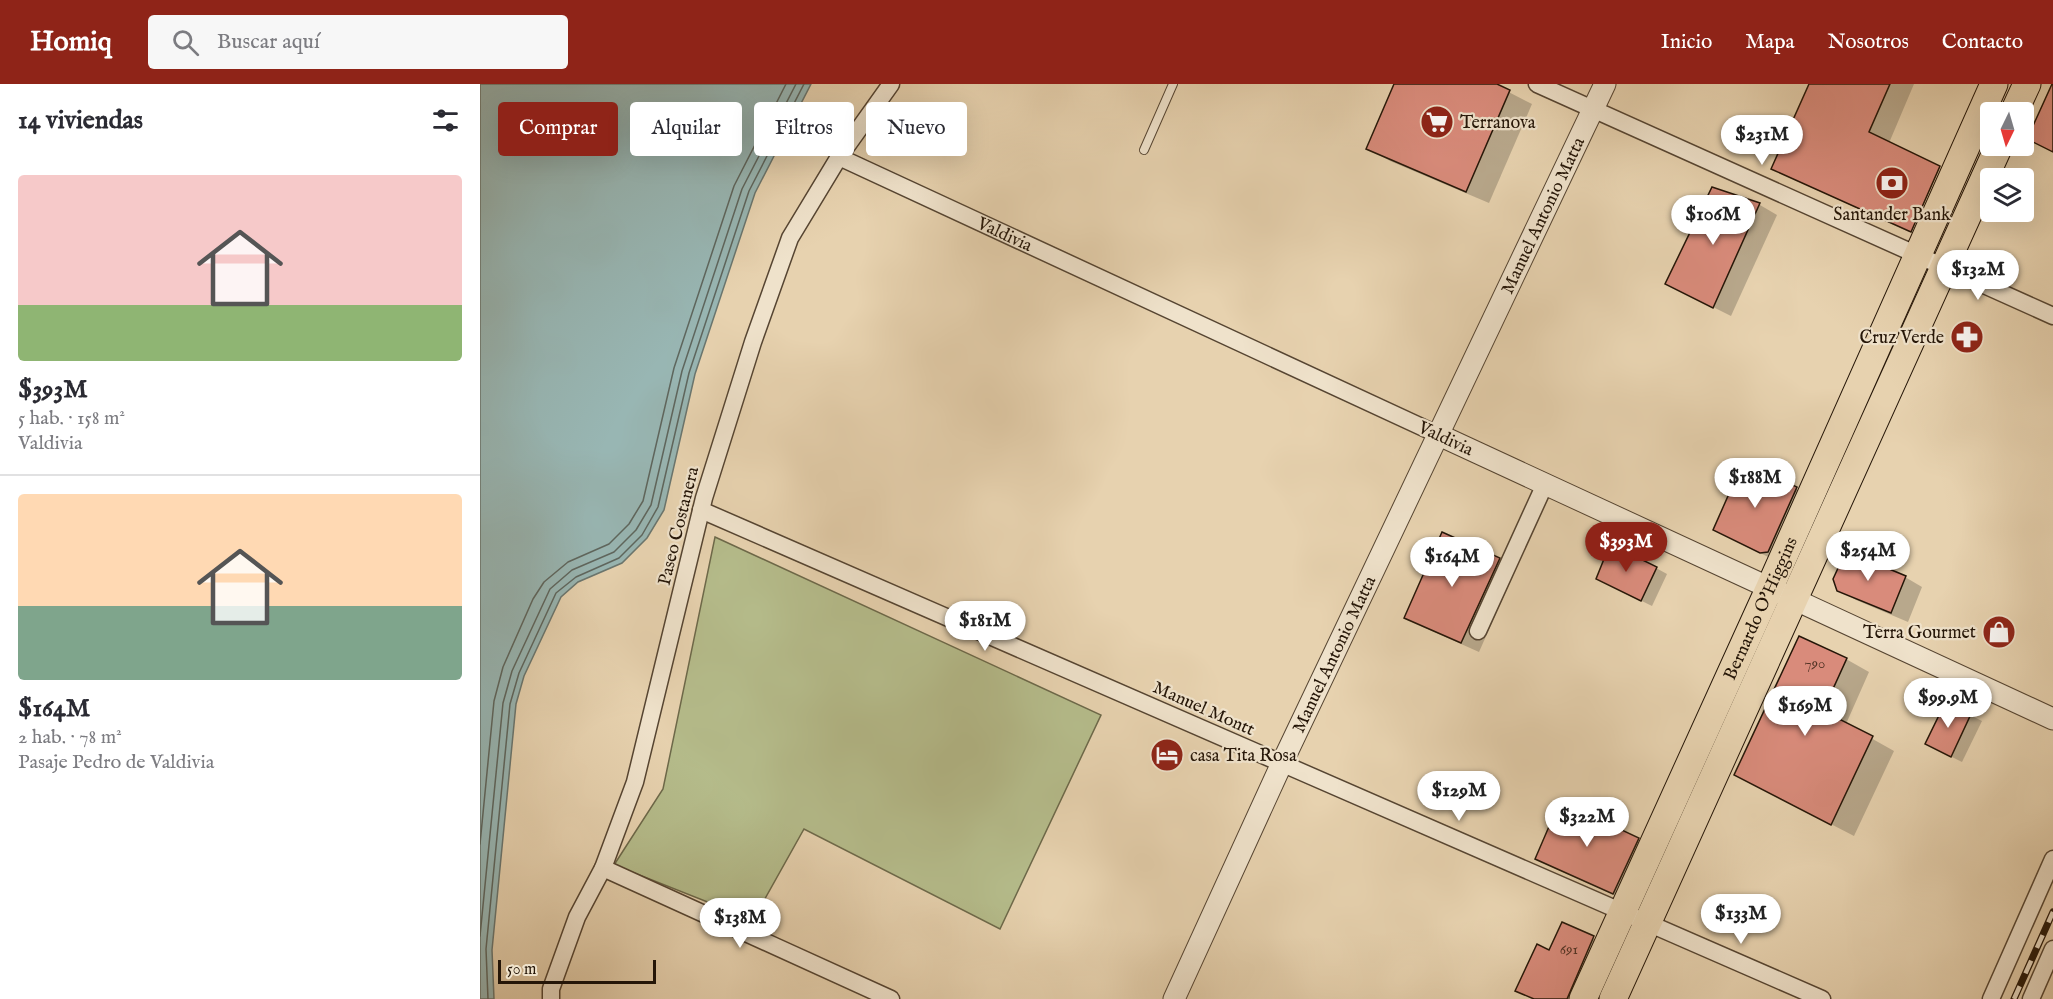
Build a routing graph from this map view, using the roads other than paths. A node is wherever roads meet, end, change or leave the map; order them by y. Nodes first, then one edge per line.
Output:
1 (891, 84) edge
2 (1173, 84) edge
3 (1537, 84) edge
4 (1605, 84) edge
5 (1994, 84) edge
6 (2027, 84) edge
7 (2019, 102) edge
8 (1593, 109) junction
9 (1144, 150) dead end
10 (1995, 156) edge
11 (839, 157) junction
12 (1917, 255) junction
13 (1945, 267) junction
14 (2053, 316) edge
15 (1439, 435) junction
16 (1545, 484) junction
17 (701, 510) junction
18 (1782, 593) junction
19 (1478, 631) dead end
20 (2053, 719) edge
21 (1282, 763) junction
22 (2053, 859) edge
23 (603, 868) junction
24 (1622, 911) junction
25 (1647, 922) junction
26 (2053, 949) edge
27 (551, 999) edge
28 (891, 999) edge
29 (1174, 999) edge
30 (1583, 999) edge
31 (1613, 999) edge
32 (1822, 999) edge
33 (1991, 999) edge
34 (2031, 999) edge

1 - 11 street, Paseo Costanera
2 - 9 lane
3 - 8 street
4 - 8 street, Manuel Antonio Matta
5 - 12 main road, Bernardo O'Higgins
6 - 7 main road
8 - 12 street
8 - 15 street, Manuel Antonio Matta
10 - 13 main road, Bernardo O'Higgins
11 - 15 street, Valdivia
11 - 17 street, Paseo Costanera
12 - 13 street
12 - 18 main road, Bernardo O'Higgins
13 - 14 street
13 - 18 main road, Bernardo O'Higgins
15 - 16 street, Valdivia
15 - 21 street, Manuel Antonio Matta
16 - 18 street, Valdivia
16 - 19 street
17 - 21 street, Manuel Montt
17 - 23 street, Paseo Costanera
18 - 20 street, Valdivia
18 - 24 main road, Bernardo O'Higgins
18 - 25 main road, Bernardo O'Higgins
21 - 24 street, Manuel Montt
21 - 29 street, Manuel Antonio Matta
22 - 33 street
23 - 27 street, Paseo Costanera
23 - 28 street
24 - 25 street, Manuel Montt
24 - 30 main road, Bernardo O'Higgins
25 - 31 main road, Bernardo O'Higgins
25 - 32 street, Manuel Montt
26 - 34 street

